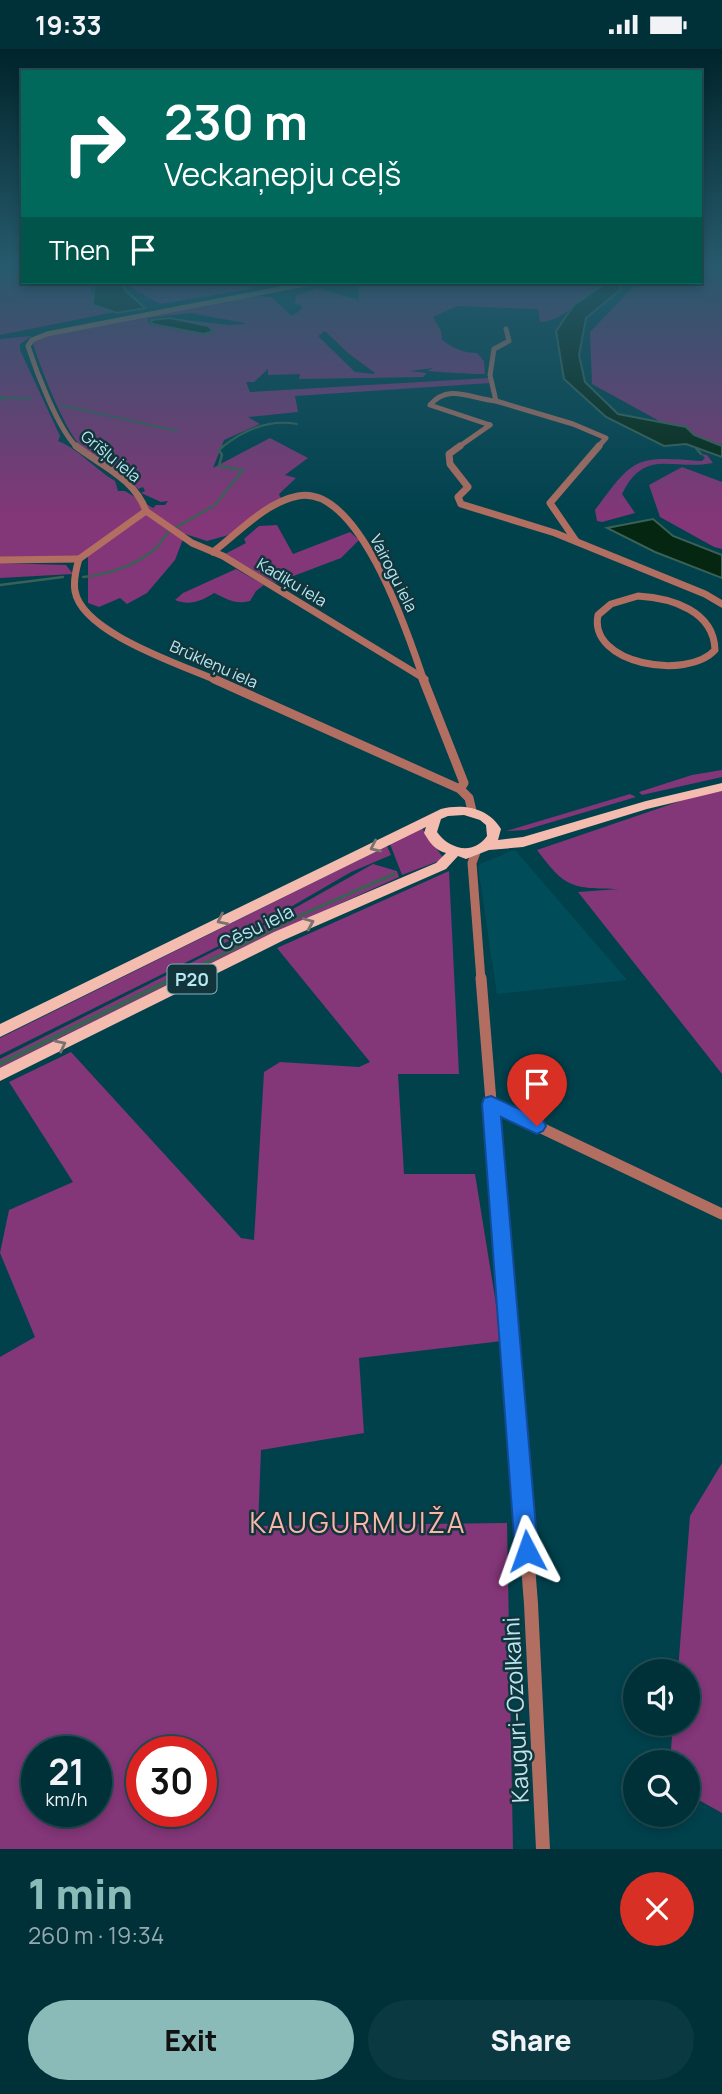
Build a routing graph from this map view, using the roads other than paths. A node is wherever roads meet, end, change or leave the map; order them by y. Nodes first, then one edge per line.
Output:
1 (29, 349) edge
2 (494, 349) edge
3 (496, 401) junction
4 (146, 510) junction
5 (576, 542) junction
6 (213, 552) junction
7 (79, 559) junction
8 (0, 560) edge
9 (722, 604) edge
10 (719, 649) edge
11 (425, 679) junction
12 (722, 779) edge
13 (722, 787) edge
14 (462, 790) junction
15 (465, 810) junction
16 (435, 819) junction
17 (486, 844) junction
18 (458, 853) junction
19 (475, 899) junction
20 (0, 1031) edge
21 (0, 1075) edge
22 (491, 1104) junction
23 (722, 1214) edge
24 (542, 1849) edge

1 - 4 street, Grīšļu iela
2 - 3 street
3 - 5 street
3 - 5 street
4 - 6 street, Kadiķu iela
4 - 7 street
5 - 9 street
6 - 11 street, Kadiķu iela
6 - 11 street, Vairogu iela
7 - 8 street
7 - 14 street, Brūkleņu iela
10 - 10 street
11 - 14 street, Vairogu iela
12 - 17 main road, Cēsu iela
13 - 17 main road, Cēsu iela
14 - 15 street
15 - 16 main road, Cēsu iela
15 - 17 main road
16 - 18 main road
16 -> 20 main road, Cēsu iela / P20
17 - 18 main road, Cēsu iela
17 - 19 street
18 - 19 street
21 -> 18 main road, Cēsu iela / P20
19 - 22 street, Kauguri-Ozolkalni
22 - 23 street
22 - 24 street, Kauguri-Ozolkalni

